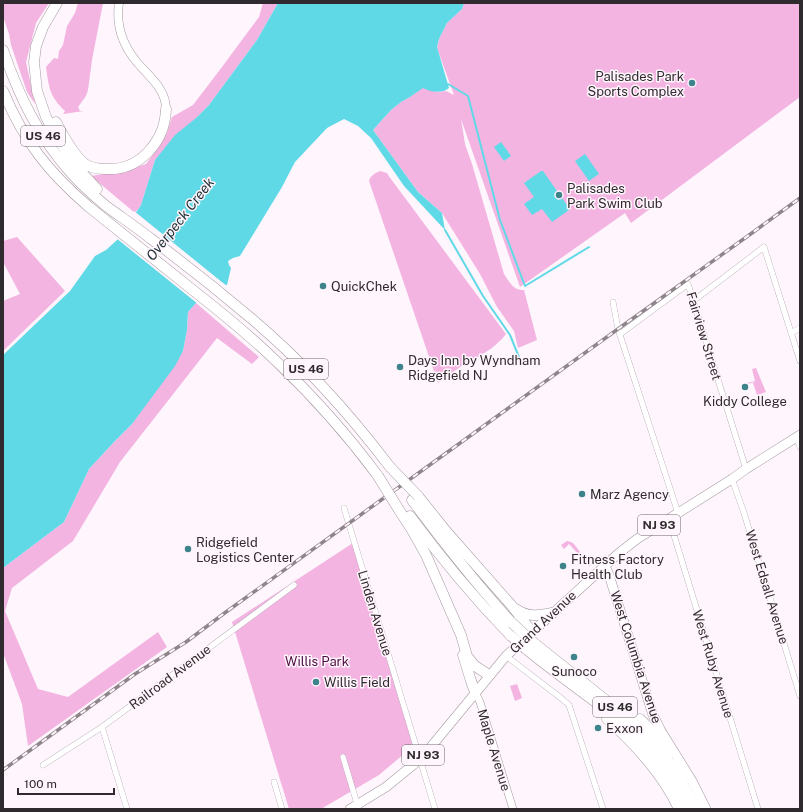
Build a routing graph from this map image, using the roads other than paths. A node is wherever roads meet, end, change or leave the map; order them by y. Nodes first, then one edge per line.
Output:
1 (57, 3) edge
2 (119, 3) edge
3 (3, 50) edge
4 (35, 74) junction
5 (3, 91) edge
6 (3, 108) edge
7 (166, 109) joint
8 (37, 153) junction
9 (109, 204) junction
10 (693, 301) junction
11 (613, 302) dead end
12 (800, 328) edge
13 (620, 334) junction
14 (791, 334) junction
15 (800, 361) edge
16 (798, 436) edge
17 (800, 447) edge
18 (746, 469) junction
19 (732, 479) junction
20 (415, 498) junction
21 (344, 508) dead end
22 (401, 508) junction
23 (678, 513) junction
24 (669, 519) junction
25 (605, 566) junction
26 (294, 585) dead end
27 (512, 606) junction
28 (552, 613) junction
29 (453, 616) junction
30 (532, 632) junction
31 (530, 646) junction
32 (506, 656) junction
33 (489, 675) junction
34 (579, 678) junction
35 (580, 690) junction
36 (475, 692) junction
37 (800, 696) edge
38 (102, 727) junction
39 (673, 752) junction
40 (343, 757) dead end
41 (420, 758) junction
42 (43, 765) dead end
43 (274, 782) dead end
44 (355, 808) edge
45 (127, 809) edge
46 (282, 809) edge
47 (435, 809) edge
48 (512, 809) edge
49 (603, 809) edge
50 (679, 809) edge
51 (688, 809) edge
52 (696, 809) edge
53 (706, 809) edge
54 (758, 809) edge

1 - 4 highway
2 - 7 main road
3 - 9 highway, US 46
4 - 7 highway
4 - 9 highway
5 - 8 highway, US 46
6 - 8 highway
8 - 22 highway, US 46, bridge
9 - 20 highway, US 46, bridge
10 - 13 street, Fairview Street
10 - 14 street
10 - 18 street, Fairview Street
11 - 13 street
12 - 14 street
13 - 23 street
14 - 15 street
16 - 17 street
16 - 18 main road, Grand Avenue / NJ 93
18 - 19 main road, Grand Avenue / NJ 93
19 - 23 main road, Grand Avenue / NJ 93
19 - 37 street, West Edsall Avenue
20 - 27 highway
20 - 31 highway, US 46, bridge
21 - 41 street, Linden Avenue
22 - 29 highway
22 - 31 highway, US 46, bridge
23 - 24 main road, Grand Avenue / NJ 93
24 - 25 main road, Grand Avenue / NJ 93
24 - 54 street, West Ruby Avenue
25 - 28 main road, Grand Avenue / NJ 93
25 - 39 main road, West Columbia Avenue
26 - 38 street, Railroad Avenue
27 - 28 highway
27 - 30 highway
28 - 30 main road, Grand Avenue / NJ 93
29 - 33 highway
29 - 36 highway
30 - 32 main road, Grand Avenue / NJ 93
31 - 34 highway, US 46
31 - 35 highway, US 46
32 - 33 main road, Grand Avenue / NJ 93
32 - 49 street
33 - 36 main road, Grand Avenue / NJ 93
34 - 39 highway
34 - 52 highway, US 46
35 - 50 highway
35 - 51 highway, US 46
36 - 41 main road, Grand Avenue / NJ 93
36 - 48 street, Maple Avenue
38 - 42 street, Railroad Avenue
38 - 45 street
39 - 53 main road, West Columbia Avenue
40 - 44 street
41 - 44 main road, Grand Avenue / NJ 93
41 - 47 street, Linden Avenue
43 - 46 street

